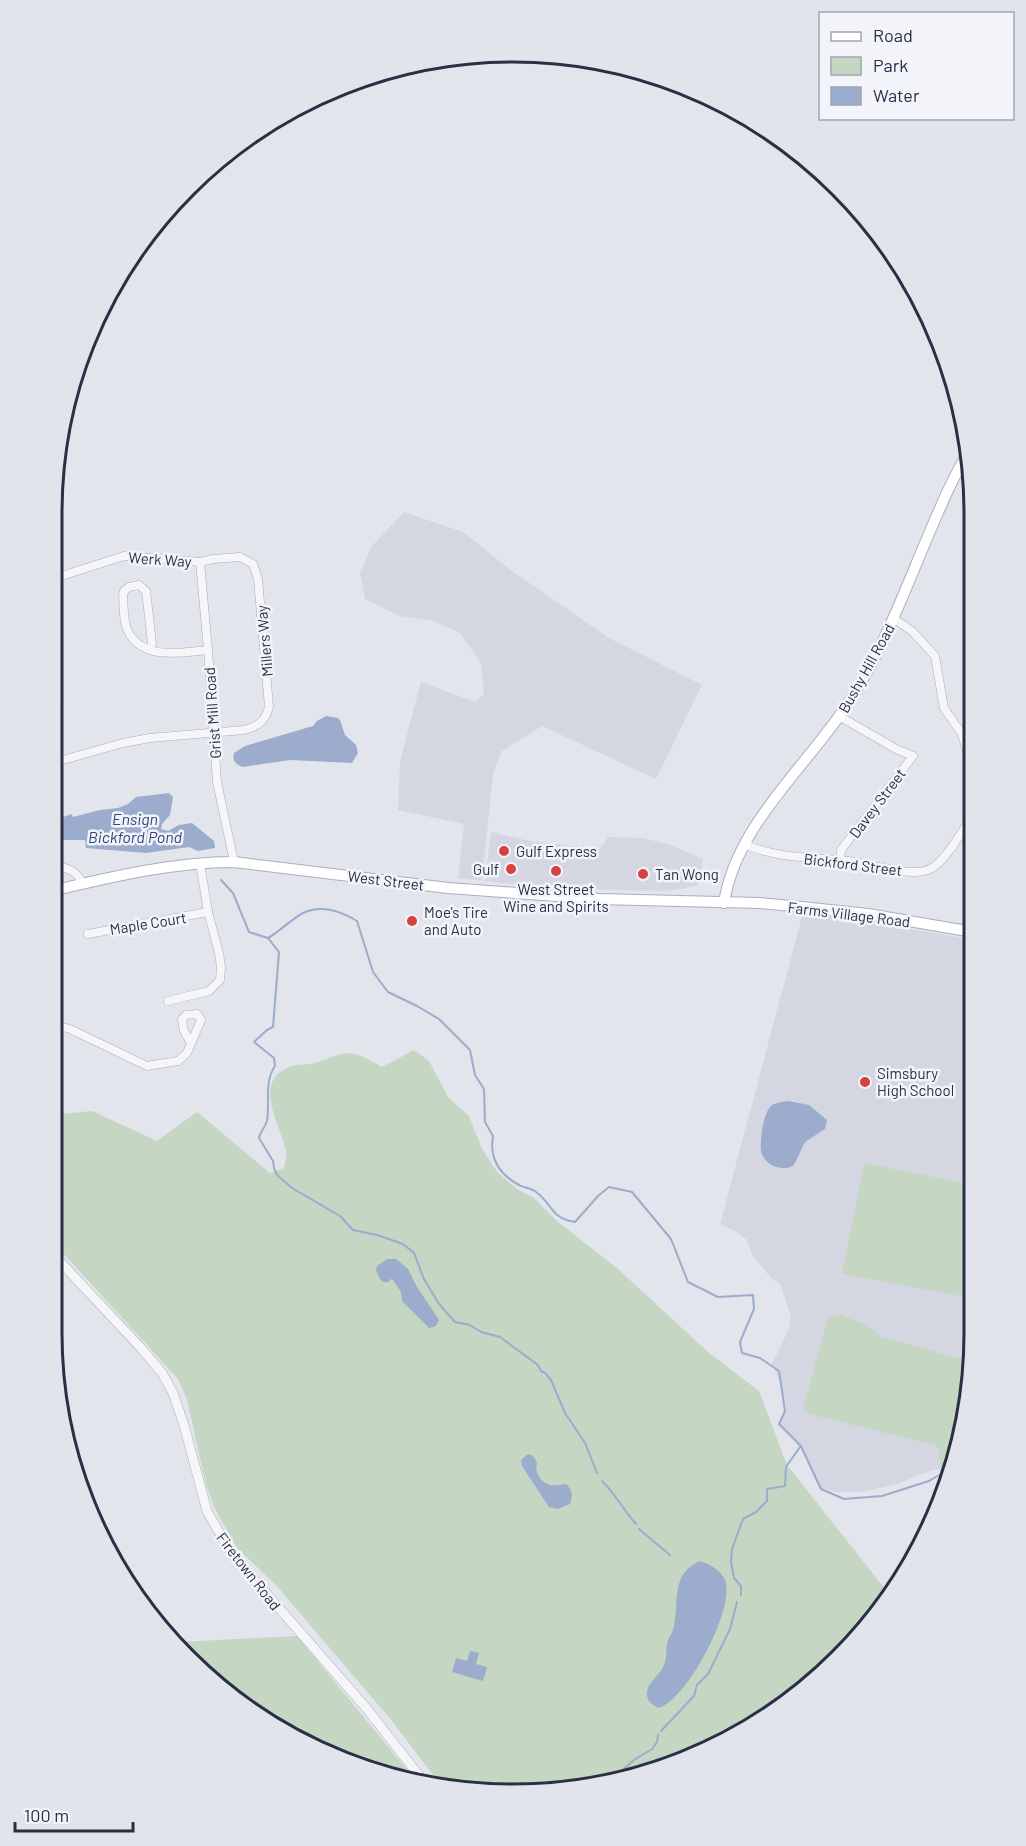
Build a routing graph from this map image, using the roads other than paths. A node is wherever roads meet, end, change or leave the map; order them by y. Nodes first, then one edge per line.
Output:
1 (962, 465) edge
2 (200, 562) junction
3 (62, 576) edge
4 (893, 618) junction
5 (150, 650) junction
6 (208, 650) junction
7 (839, 716) junction
8 (213, 733) junction
9 (964, 741) edge
10 (62, 760) edge
11 (964, 826) edge
12 (744, 844) junction
13 (840, 860) junction
14 (234, 862) junction
15 (200, 863) junction
16 (62, 868) edge
17 (83, 884) junction
18 (62, 889) edge
19 (724, 903) junction
20 (208, 912) junction
21 (964, 930) edge
22 (88, 934) dead end
23 (168, 1001) dead end
24 (62, 1027) edge
25 (190, 1043) dead end
26 (62, 1264) edge
27 (418, 1774) edge

1 - 4 main road, Bushy Hill Road
2 - 3 street, Werk Way
2 - 6 street, Grist Mill Road
2 - 8 street, Millers Way
4 - 7 main road, Bushy Hill Road
4 - 9 street
5 - 5 street
5 - 6 street
6 - 8 street, Grist Mill Road
7 - 12 main road, Bushy Hill Road
7 - 13 street, Davey Street
8 - 10 street
8 - 14 street, Grist Mill Road
11 - 13 street, Bickford Street
12 - 13 street, Bickford Street
12 - 19 main road, Bushy Hill Road
14 - 15 main road, West Street
14 - 19 main road, West Street
15 - 17 main road, West Street
15 - 20 street, Maple Court
16 - 17 street
17 - 18 main road, West Street
19 - 21 main road, Farms Village Road
20 - 22 street, Maple Court
20 - 23 street, Maple Court
24 - 25 street
26 - 27 street, Firetown Road

